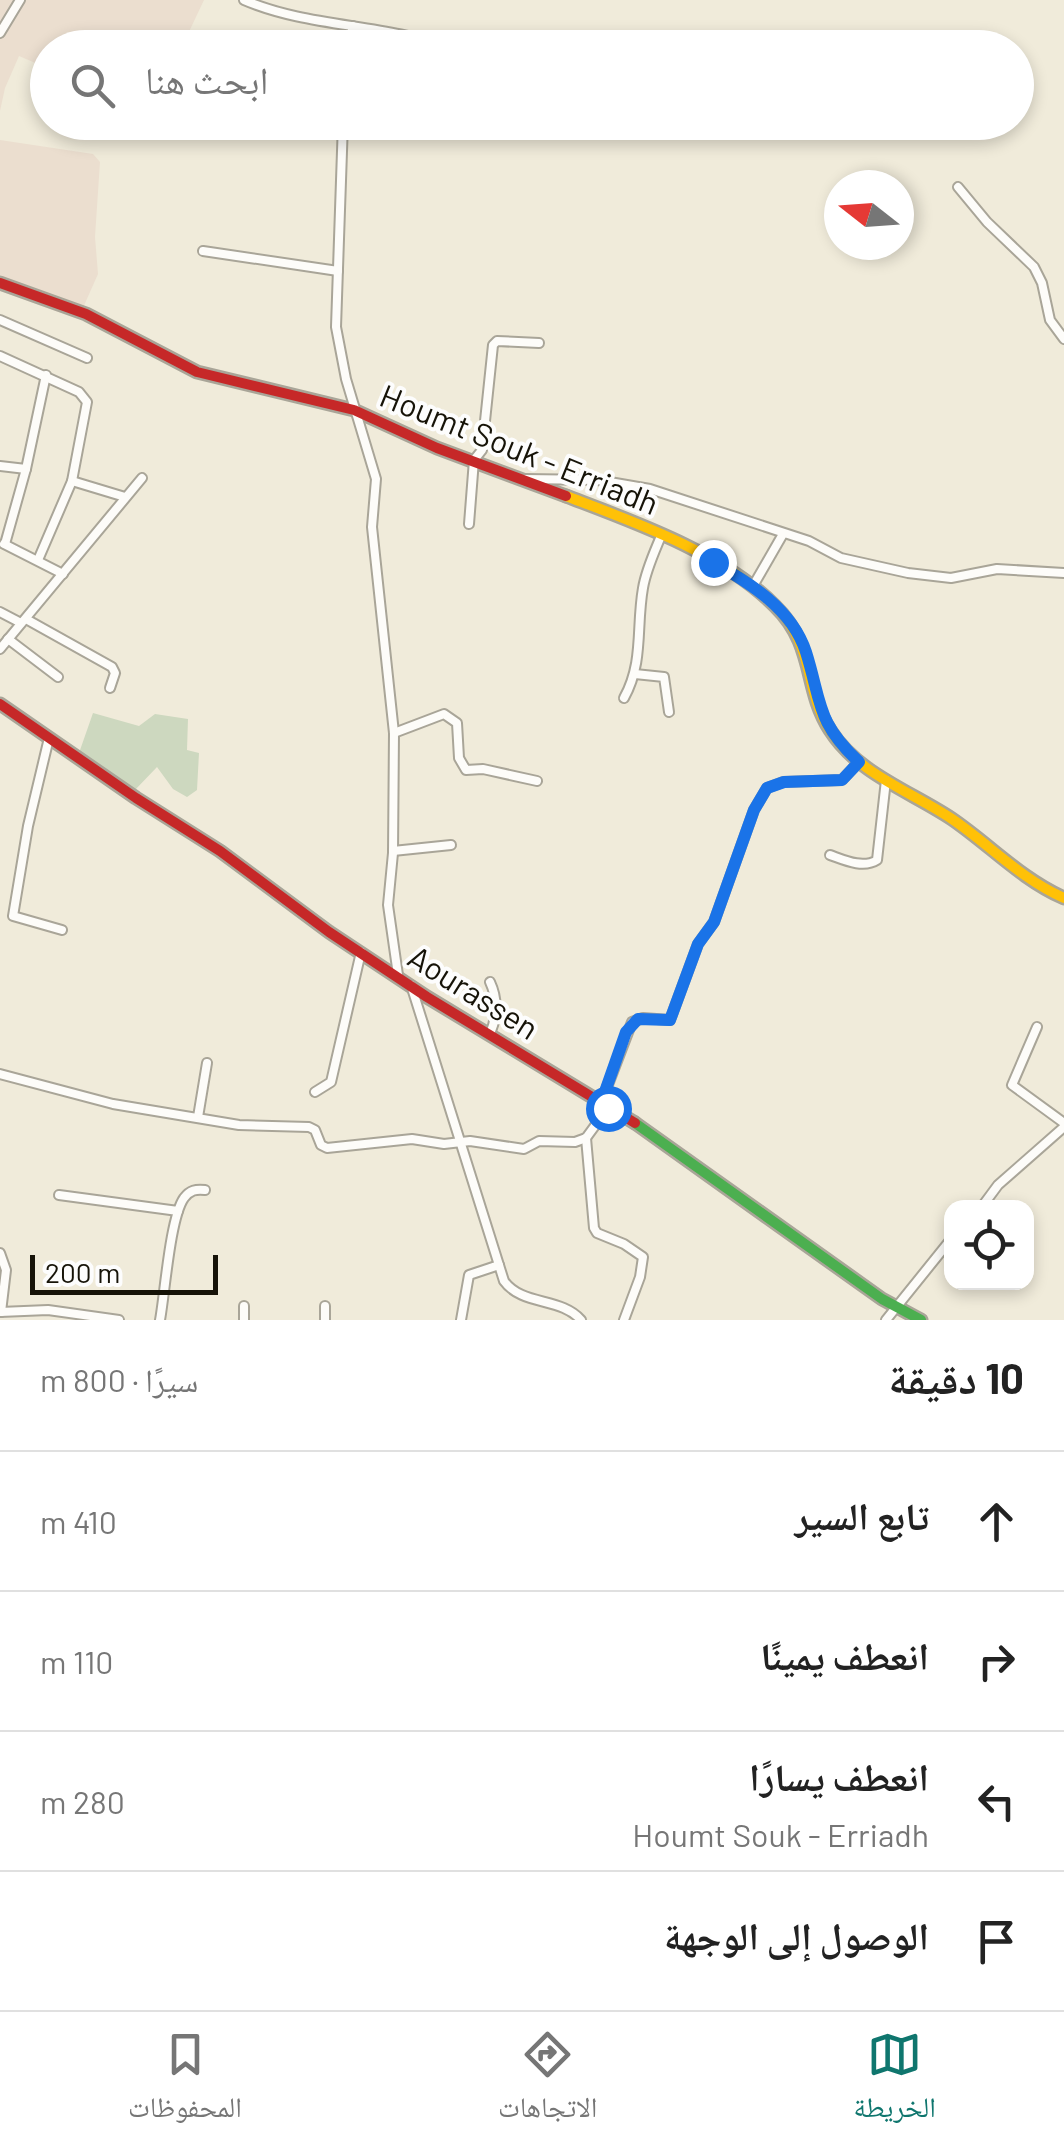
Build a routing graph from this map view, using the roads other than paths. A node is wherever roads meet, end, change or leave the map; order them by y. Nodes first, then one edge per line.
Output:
1 (20, 0) edge
2 (244, 0) edge
3 (353, 26) junction
4 (352, 30) edge
5 (376, 30) edge
6 (0, 33) edge
7 (342, 140) edge
8 (958, 187) dead end
9 (203, 251) dead end
10 (338, 271) junction
11 (0, 284) edge
12 (0, 320) edge
13 (1064, 338) edge
14 (539, 343) dead end
15 (86, 358) dead end
16 (1, 359) edge
17 (46, 376) junction
18 (356, 411) junction
19 (474, 460) junction
20 (0, 466) edge
21 (26, 470) junction
22 (142, 478) dead end
23 (525, 479) junction
24 (72, 481) junction
25 (125, 497) junction
26 (468, 524) dead end
27 (783, 534) junction
28 (662, 536) junction
29 (2, 543) edge
30 (38, 560) junction
31 (1064, 573) edge
32 (63, 574) junction
33 (752, 586) junction
34 (0, 612) edge
35 (24, 621) junction
36 (8, 639) junction
37 (0, 649) edge
38 (635, 674) junction
39 (58, 677) dead end
40 (110, 688) dead end
41 (624, 698) dead end
42 (0, 704) edge
43 (668, 712) dead end
44 (394, 732) junction
45 (49, 738) junction
46 (859, 762) junction
47 (536, 780) dead end
48 (886, 780) junction
49 (451, 845) dead end
50 (394, 851) junction
51 (830, 855) dead end
52 (1064, 898) edge
53 (62, 930) dead end
54 (361, 952) junction
55 (398, 975) junction
56 (490, 982) dead end
57 (410, 984) junction
58 (1037, 1026) dead end
59 (490, 1034) junction
60 (207, 1063) dead end
61 (0, 1074) edge
62 (315, 1092) dead end
63 (604, 1106) junction
64 (198, 1116) junction
65 (1064, 1125) edge
66 (586, 1138) junction
67 (462, 1142) junction
68 (205, 1190) dead end
69 (59, 1195) dead end
70 (987, 1200) edge
71 (178, 1211) junction
72 (944, 1248) edge
73 (0, 1253) edge
74 (500, 1265) junction
75 (244, 1306) dead end
76 (325, 1306) dead end
77 (896, 1307) junction
78 (0, 1312) edge
79 (118, 1320) edge
80 (160, 1320) edge
81 (244, 1320) edge
82 (325, 1320) edge
83 (462, 1320) edge
84 (581, 1320) edge
85 (624, 1320) edge
86 (886, 1320) edge
87 (921, 1320) edge

1 - 6 street
2 - 3 street
3 - 4 street
3 - 5 street
7 - 10 street
8 - 13 street
9 - 10 street
10 - 18 street
11 - 18 street, Houmt Souk - Erriadh
12 - 15 street
14 - 19 street
16 - 17 street
17 - 21 street
17 - 24 street
18 - 19 street, Houmt Souk - Erriadh
18 - 44 street
19 - 23 street, Houmt Souk - Erriadh
19 - 26 street
20 - 21 street
21 - 29 street
22 - 25 street
23 - 27 street
23 - 28 street, Houmt Souk - Erriadh
24 - 25 street
24 - 30 street
25 - 32 street
27 - 31 street
27 - 33 street
28 - 33 street, Houmt Souk - Erriadh
28 - 38 street
29 - 30 street
30 - 32 street
32 - 35 street
33 - 46 street, Houmt Souk - Erriadh
34 - 35 street
35 - 36 street
35 - 40 street
36 - 37 street
36 - 39 street
38 - 41 street
38 - 43 street
42 - 45 street, Aourassen
44 - 47 street
44 - 50 street
45 - 53 street
45 - 54 street, Aourassen
46 - 48 street, Houmt Souk - Erriadh
46 - 63 street
48 - 51 street
48 - 52 street, Houmt Souk - Erriadh
49 - 50 street
50 - 55 street
54 - 55 street, Aourassen
54 - 62 street
55 - 57 street, Aourassen
56 - 59 street
57 - 59 street, Aourassen
57 - 67 street
58 - 65 street
59 - 63 street, Aourassen
60 - 64 street
61 - 64 street
63 - 66 street
63 - 77 street, Aourassen
64 - 67 street
65 - 70 street
66 - 67 street
66 - 85 street
67 - 74 street
68 - 71 street
69 - 71 street
71 - 80 street
72 - 77 street
73 - 78 street
74 - 83 street
74 - 84 street
75 - 81 street
76 - 82 street
77 - 86 street
77 - 87 street, Aourassen
78 - 79 street

